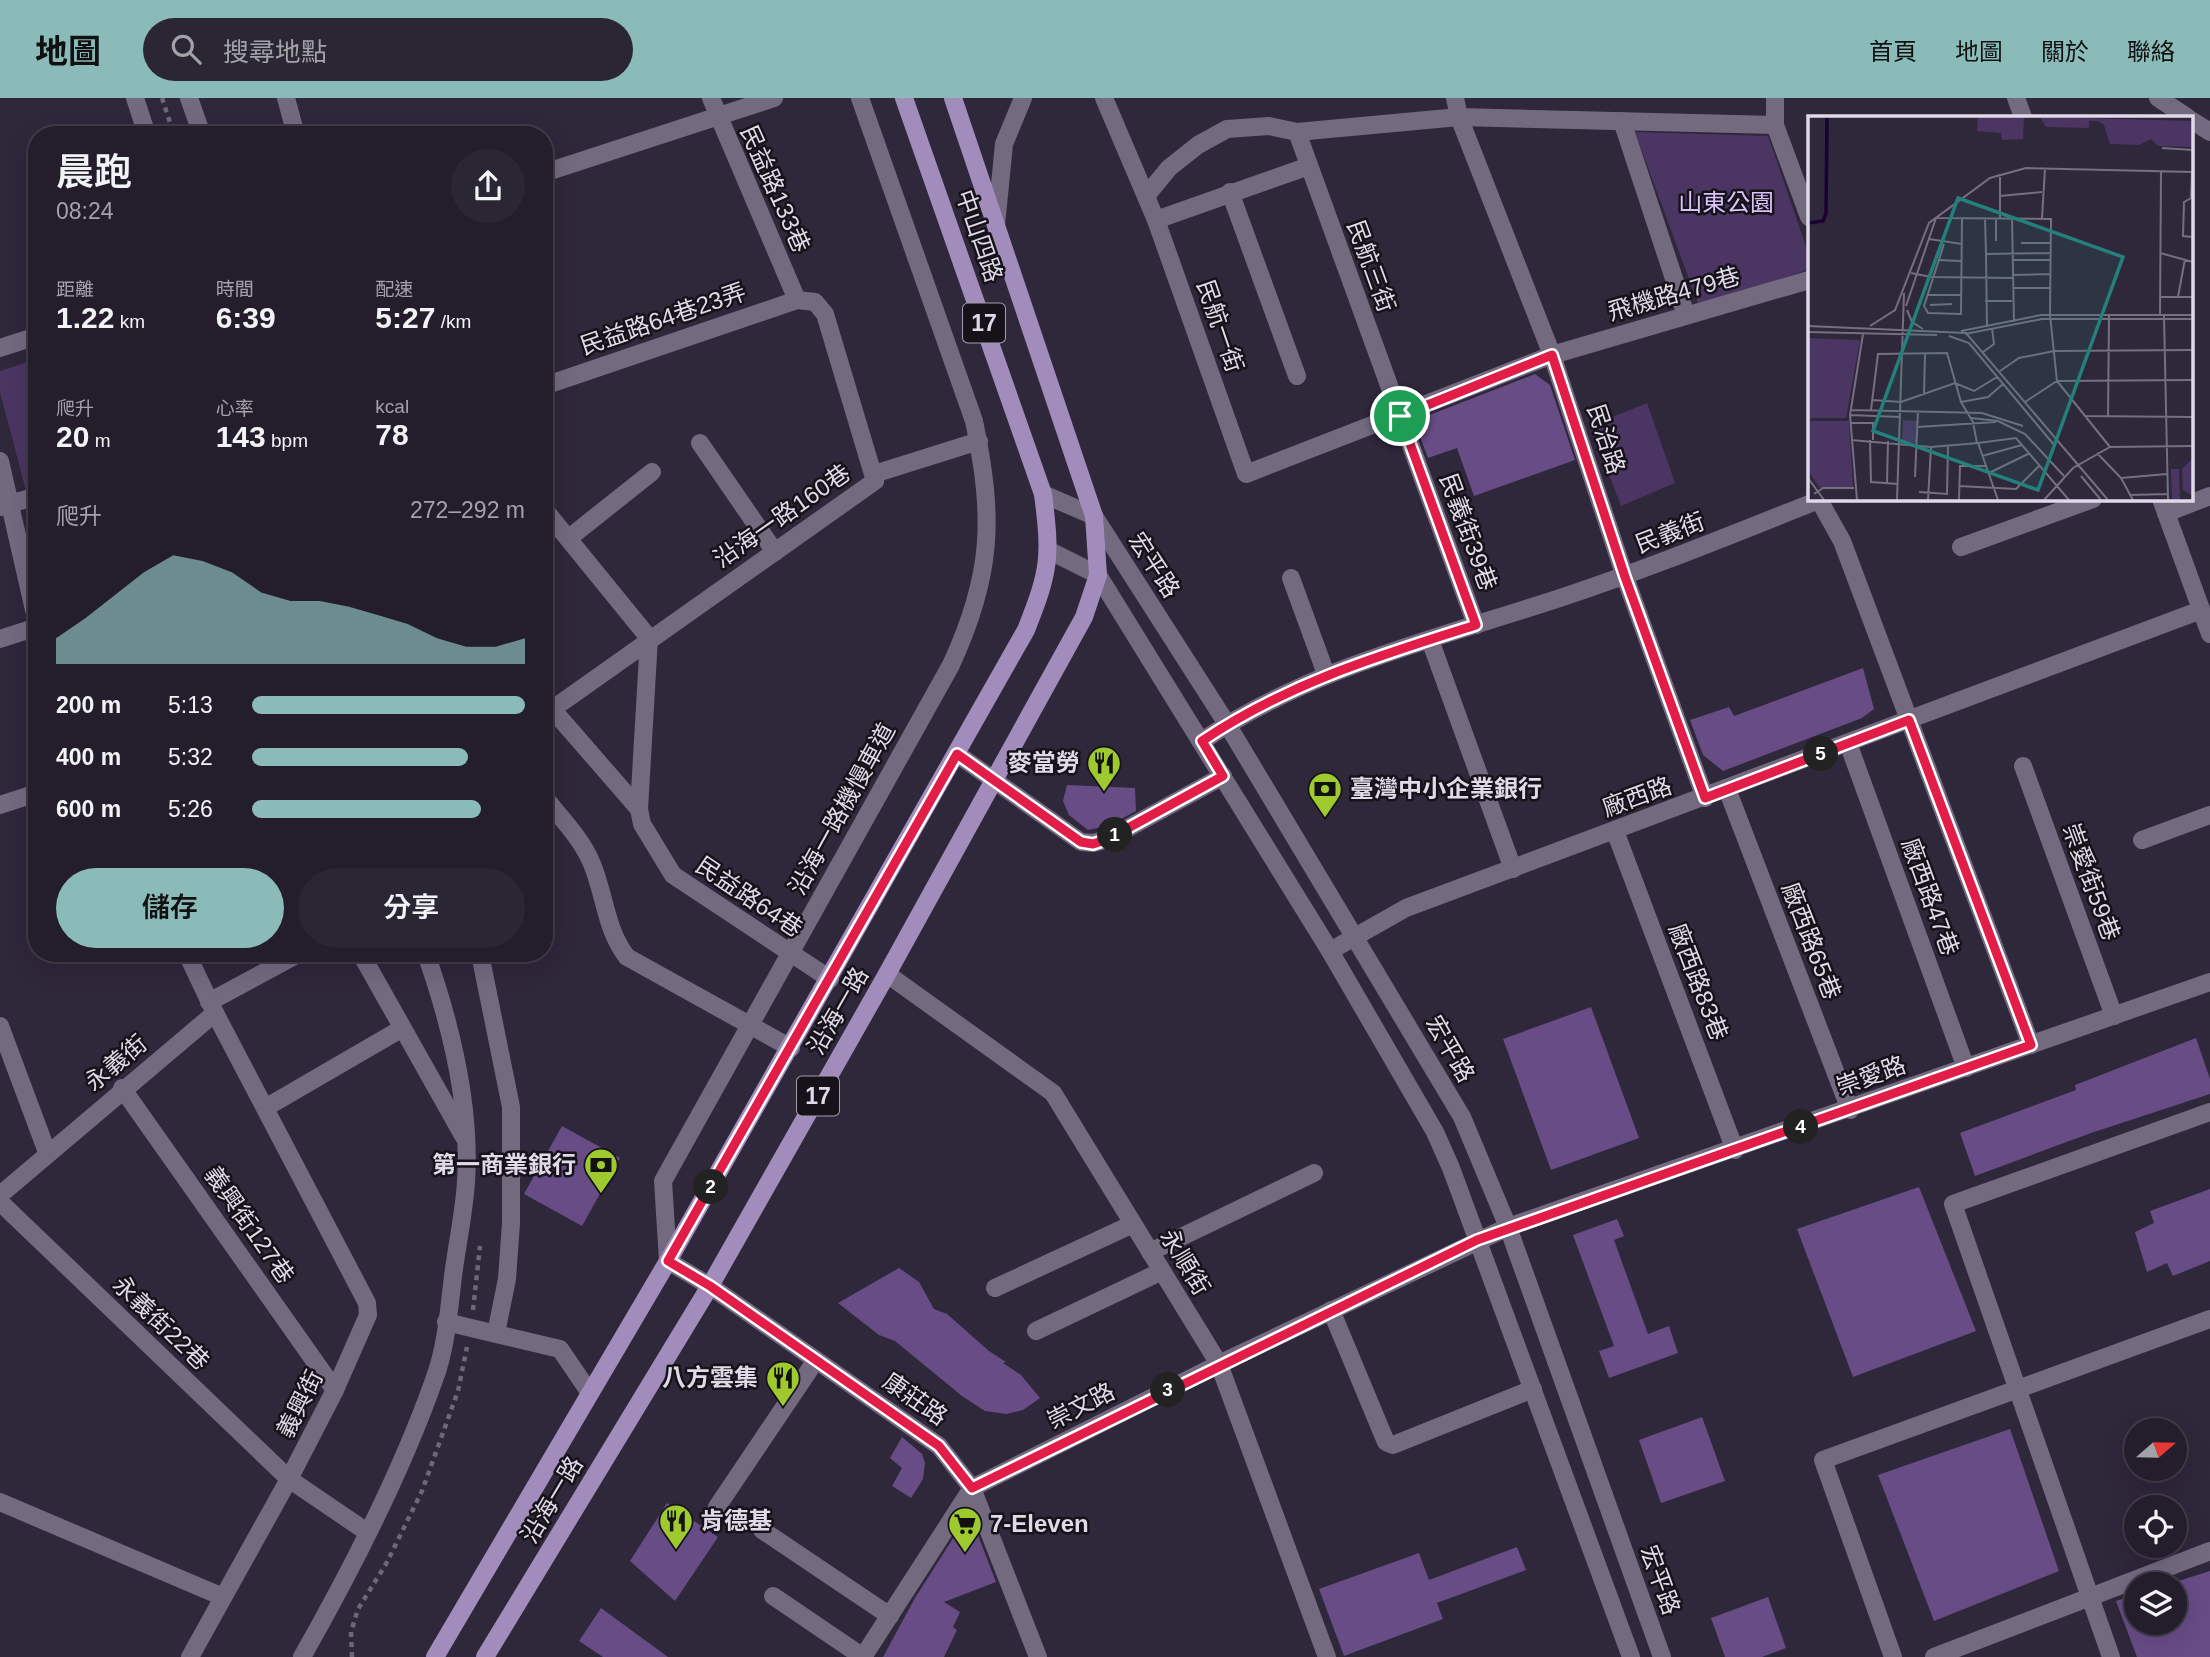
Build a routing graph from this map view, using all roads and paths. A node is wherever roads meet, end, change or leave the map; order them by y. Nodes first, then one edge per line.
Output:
1 (135, 98) edge
2 (162, 98) edge
3 (189, 98) edge
4 (286, 98) edge
5 (710, 98) edge
6 (774, 98) edge
7 (860, 98) edge
8 (904, 98) edge
9 (953, 98) edge
10 (1023, 98) edge
11 (1104, 98) edge
12 (1455, 98) edge
13 (1775, 98) edge
14 (2016, 98) edge
15 (2158, 98) edge
16 (2023, 116) edge
17 (2186, 116) edge
18 (716, 117) junction
19 (1459, 117) junction
20 (2192, 120) edge
21 (1622, 121) junction
22 (1775, 125) junction
23 (144, 126) edge
24 (171, 126) edge
25 (199, 126) edge
26 (294, 126) edge
27 (1297, 132) junction
28 (2210, 132) edge
29 (1309, 166) junction
30 (553, 170) edge
31 (1230, 192) junction
32 (1146, 195) junction
33 (1808, 214) edge
34 (1156, 220) junction
35 (996, 225) junction
36 (1808, 280) edge
37 (797, 300) junction
38 (1686, 316) junction
39 (28, 340) edge
40 (0, 348) edge
41 (1552, 355) junction
42 (1297, 376) dead end
43 (553, 383) edge
44 (1400, 416) junction
45 (979, 441) junction
46 (700, 443) dead end
47 (0, 461) edge
48 (652, 472) dead end
49 (874, 474) junction
50 (1246, 474) joint
51 (1043, 494) junction
52 (2210, 496) edge
53 (28, 499) edge
54 (1821, 500) edge
55 (2090, 500) edge
56 (2191, 500) edge
57 (2192, 500) edge
58 (4, 506) edge
59 (2163, 506) edge
60 (1094, 516) junction
61 (553, 519) edge
62 (569, 538) junction
63 (1961, 547) dead end
64 (1050, 551) junction
65 (775, 552) junction
66 (1098, 575) junction
67 (1625, 577) junction
68 (1291, 578) dead end
69 (28, 593) edge
70 (2201, 610) junction
71 (1476, 625) junction
72 (28, 628) edge
73 (2210, 634) edge
74 (649, 638) junction
75 (0, 639) edge
76 (1430, 640) junction
77 (1326, 674) junction
78 (553, 708) edge
79 (553, 717) edge
80 (1909, 720) junction
81 (1227, 724) junction
82 (1202, 741) junction
83 (1848, 743) junction
84 (957, 754) junction
85 (2023, 766) dead end
86 (1223, 776) junction
87 (993, 779) junction
88 (1727, 789) junction
89 (28, 796) edge
90 (1705, 798) junction
91 (0, 805) edge
92 (553, 808) edge
93 (639, 809) junction
94 (2210, 815) edge
95 (1615, 831) junction
96 (2142, 841) dead end
97 (1513, 869) junction
98 (1355, 936) junction
99 (1330, 951) junction
100 (789, 954) junction
101 (191, 962) edge
102 (285, 962) edge
103 (365, 962) edge
104 (428, 962) edge
105 (482, 962) edge
106 (887, 974) junction
107 (830, 979) junction
108 (2210, 982) edge
109 (212, 1007) junction
110 (2114, 1016) junction
111 (750, 1025) junction
112 (0, 1026) edge
113 (401, 1029) junction
114 (2031, 1045) junction
115 (790, 1048) junction
116 (1966, 1068) junction
117 (122, 1088) junction
118 (265, 1108) junction
119 (1850, 1110) junction
120 (2210, 1112) edge
121 (464, 1138) junction
122 (1735, 1150) junction
123 (47, 1152) junction
124 (1314, 1173) dead end
125 (0, 1195) edge
126 (0, 1202) edge
127 (1133, 1224) junction
128 (1508, 1227) junction
129 (1477, 1240) junction
130 (1150, 1252) junction
131 (668, 1261) junction
132 (1162, 1271) junction
133 (710, 1286) junction
134 (995, 1288) dead end
135 (1331, 1310) junction
136 (2210, 1319) edge
137 (446, 1322) junction
138 (1036, 1331) dead end
139 (496, 1333) junction
140 (816, 1360) junction
141 (1219, 1364) junction
142 (2017, 1387) junction
143 (1533, 1389) junction
144 (335, 1391) junction
145 (590, 1393) junction
146 (289, 1479) junction
147 (972, 1488) junction
148 (0, 1502) edge
149 (717, 1507) dead end
150 (762, 1530) dead end
151 (367, 1532) junction
152 (2210, 1551) edge
153 (773, 1596) dead end
154 (223, 1597) junction
155 (2090, 1598) junction
156 (890, 1616) junction
157 (190, 1657) edge
158 (302, 1657) edge
159 (435, 1657) edge
160 (485, 1657) edge
161 (863, 1657) edge
162 (1038, 1657) edge
163 (1327, 1657) edge
164 (1631, 1657) edge
165 (1662, 1657) edge
166 (1893, 1657) edge
167 (1934, 1657) edge
168 (2111, 1657) edge

1 - 23 street
2 - 24 path
3 - 25 street
4 - 26 street
5 - 18 street, 民益路133巷
6 - 18 street
7 - 45 street, 沿海一路機慢車道
8 - 51 main road, 中山四路 / 17
9 - 35 main road, 中山四路 / 17
10 - 35 street
11 - 32 street, 民航一街
12 - 19 street, 民治路
13 - 22 street
14 - 16 street
15 - 17 street
18 - 30 street
18 - 37 street, 民益路133巷
19 - 21 street
19 - 27 street
19 - 41 street, 民治路
20 - 28 street
21 - 22 street
21 - 38 street
22 - 33 street
27 - 29 street, 民航三街
27 - 32 street
29 - 31 street
29 - 44 street, 民航三街
31 - 34 street
31 - 42 street
32 - 34 street, 民航一街
34 - 50 street, 民航一街
35 - 60 main road, 中山四路 / 17
36 - 38 street, 飛機路479巷
37 - 43 street, 民益路64巷23弄
37 - 49 street, 沿海一路160巷
38 - 41 street, 飛機路479巷
39 - 40 street
41 - 44 street, 飛機路479巷
41 - 67 street, 民治路
44 - 50 street, 飛機路479巷
44 - 71 street, 民義街39巷
45 - 49 street
45 - 100 street, 沿海一路機慢車道
46 - 65 street
47 - 58 street
48 - 62 street
49 - 65 street, 沿海一路160巷
51 - 60 street
51 - 64 main road, 中山四路 / 17
52 - 57 street
53 - 58 street
54 - 67 street, 民義街
54 - 80 street, 民義街
55 - 63 street
56 - 59 street
58 - 69 street
59 - 70 street
60 - 66 main road, 沿海一路 / 17
60 - 81 street, 宏平路
61 - 62 street
62 - 74 street
64 - 66 street
64 - 84 main road, 沿海一路 / 17
65 - 74 street, 沿海一路160巷
66 - 82 street
66 - 87 main road, 沿海一路 / 17
67 - 71 street, 民義街
67 - 90 street, 民治路
68 - 77 street
70 - 73 street
70 - 80 street, 廠西路
71 - 76 street, 民義街
72 - 75 street
74 - 78 street
74 - 93 street, 民益路64巷
76 - 77 street, 民義街
76 - 97 street
77 - 81 street, 民義街
79 - 93 street
80 - 83 street, 廠西路
80 - 114 street, 民義街
81 - 82 street, 民義街
81 - 98 street, 宏平路
82 - 86 street
83 - 88 street, 廠西路
83 - 116 street, 廠西路47巷
84 - 87 street
84 - 107 main road, 沿海一路 / 17
85 - 110 street, 崇愛街59巷
86 - 87 street
86 - 99 street
87 - 106 main road, 沿海一路 / 17
88 - 90 street, 廠西路
88 - 119 street, 廠西路65巷
89 - 91 street
90 - 95 street, 廠西路
92 - 111 street
93 - 100 street, 民益路64巷
94 - 96 street
95 - 97 street, 廠西路
95 - 122 street, 廠西路83巷
97 - 98 street, 廠西路
98 - 99 street, 廠西路
98 - 128 street, 宏平路
99 - 129 street
100 - 107 street, 民益路64巷
100 - 111 street, 沿海一路機慢車道
101 - 109 street
102 - 109 street, 永義街
103 - 113 street
104 - 121 street
105 - 139 street
106 - 127 street, 永順街
106 - 133 main road, 沿海一路 / 17
107 - 115 main road, 沿海一路 / 17
108 - 110 street, 崇愛路
109 - 117 street, 永義街
109 - 118 street, 義興街
110 - 114 street, 崇愛路
111 - 115 street
111 - 131 street, 沿海一路機慢車道
112 - 123 street
113 - 118 street
113 - 121 street
114 - 116 street, 崇愛路
115 - 131 main road, 沿海一路 / 17
116 - 119 street, 崇愛路
117 - 123 street, 永義街
117 - 144 street, 義興街127巷
118 - 144 street, 義興街
119 - 122 street, 崇愛路
120 - 142 street
121 - 137 street
122 - 128 street, 崇愛路
123 - 125 street, 永義街
124 - 130 street
126 - 146 street, 永義街22巷
127 - 130 street, 永順街
127 - 134 street
128 - 129 street, 崇文路
128 - 165 street, 宏平路
129 - 135 street, 崇文路
129 - 143 street
130 - 132 street, 永順街
131 - 133 street, 康莊路
131 - 145 main road, 沿海一路 / 17
132 - 138 street
132 - 141 street, 永順街
133 - 140 street, 康莊路
133 - 160 main road, 沿海一路 / 17
135 - 141 street, 崇文路
135 - 143 street
136 - 142 street
137 - 139 street
137 - 151 street
139 - 145 street
140 - 147 street, 康莊路
140 - 149 street
141 - 147 street, 崇文路
141 - 163 street, 永順街
142 - 155 street
142 - 166 street
143 - 164 street
144 - 146 street, 義興街
145 - 159 main road, 沿海一路 / 17
146 - 151 street, 永義街22巷
146 - 154 street, 義興街
147 - 156 street
147 - 162 street, 康莊路
148 - 154 street
150 - 156 street
151 - 158 street
152 - 155 street
153 - 161 street
154 - 157 street, 義興街
155 - 167 street
155 - 168 street
156 - 161 street

